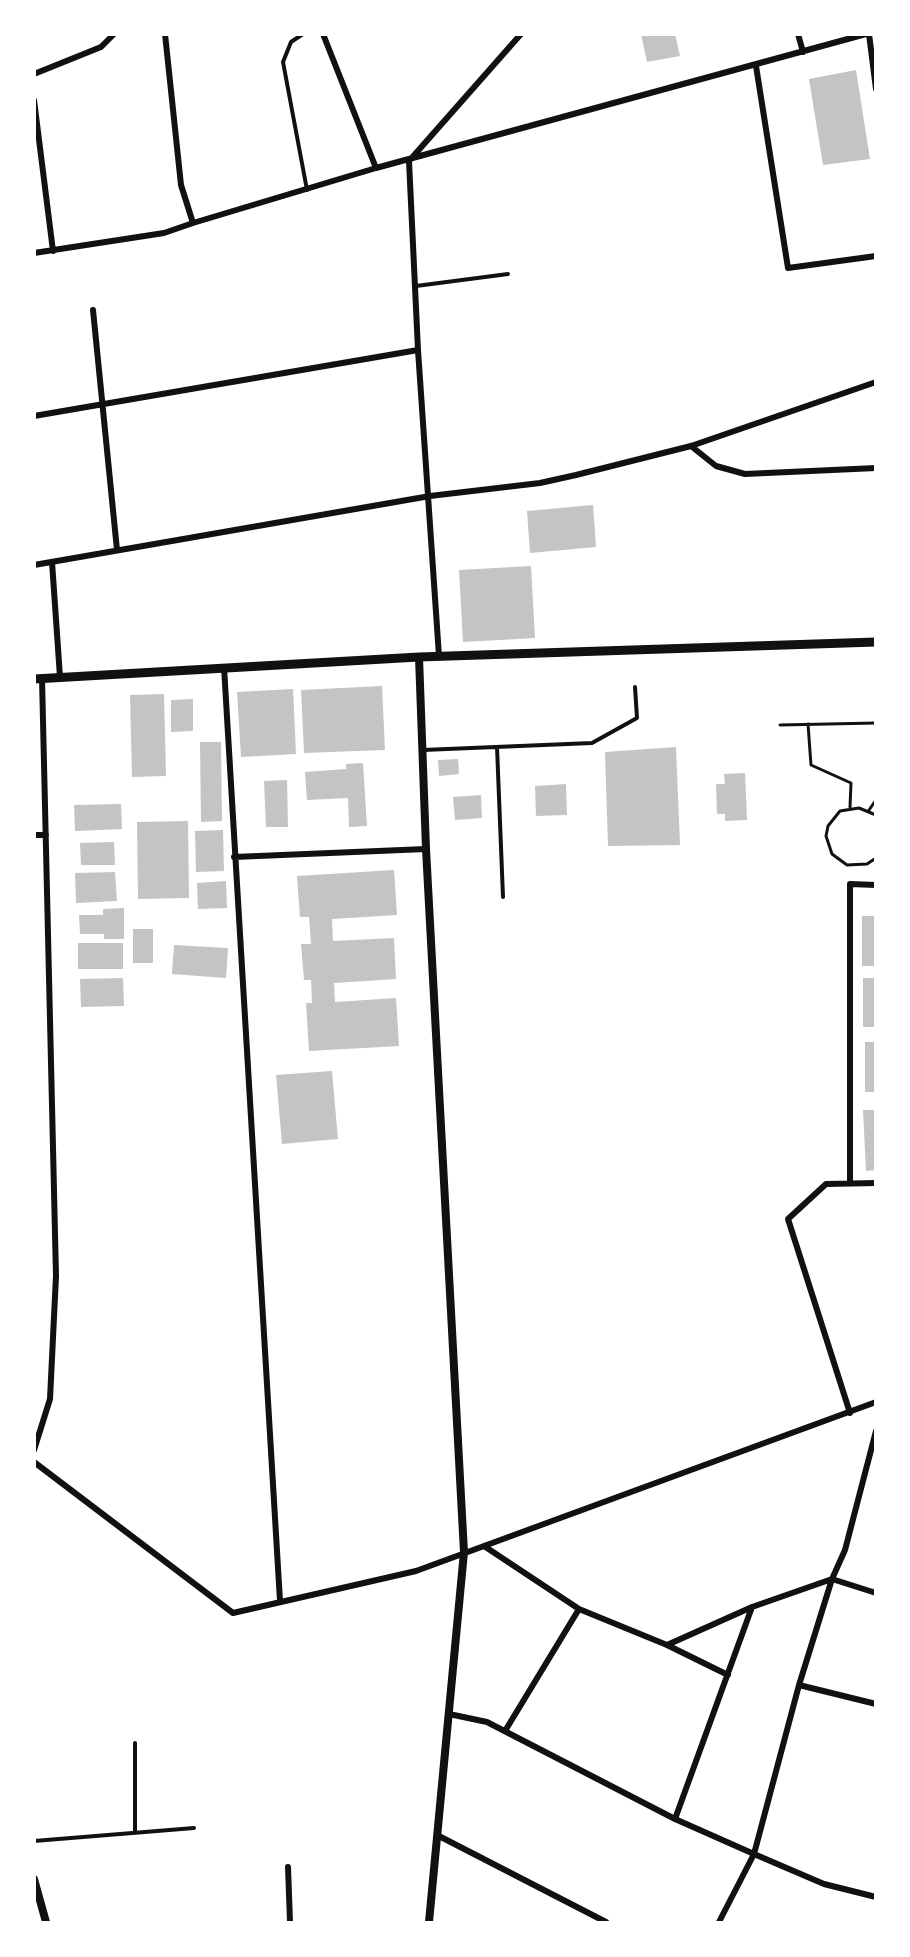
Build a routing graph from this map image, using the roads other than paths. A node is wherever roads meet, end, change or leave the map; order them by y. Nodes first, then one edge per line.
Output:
1 (114, 34) edge
2 (165, 34) edge
3 (303, 34) edge
4 (323, 34) edge
5 (521, 34) edge
6 (798, 34) edge
7 (867, 34) edge
8 (803, 52) junction
9 (756, 66) junction
10 (34, 74) edge
11 (876, 89) edge
12 (34, 100) edge
13 (409, 161) junction
14 (376, 168) junction
15 (307, 190) junction
16 (193, 223) junction
17 (53, 252) junction
18 (34, 253) edge
19 (876, 256) edge
20 (508, 274) dead end
21 (415, 286) junction
22 (93, 310) dead end
23 (418, 350) junction
24 (876, 382) edge
25 (102, 404) junction
26 (34, 416) edge
27 (691, 446) junction
28 (876, 468) edge
29 (430, 496) junction
30 (117, 550) junction
31 (52, 562) junction
32 (34, 565) edge
33 (876, 642) edge
34 (439, 656) junction
35 (419, 657) junction
36 (224, 666) junction
37 (60, 677) junction
38 (38, 679) edge
39 (635, 687) dead end
40 (497, 747) junction
41 (422, 750) junction
42 (46, 835) junction
43 (34, 836) edge
44 (426, 849) junction
45 (234, 856) junction
46 (876, 885) edge
47 (503, 897) dead end
48 (850, 1183) junction
49 (876, 1183) edge
50 (876, 1401) edge
51 (850, 1413) junction
52 (876, 1431) edge
53 (34, 1450) edge
54 (34, 1462) edge
55 (484, 1546) junction
56 (464, 1552) junction
57 (832, 1579) junction
58 (876, 1593) edge
59 (279, 1601) junction
60 (752, 1607) junction
61 (579, 1609) junction
62 (668, 1645) junction
63 (728, 1675) junction
64 (800, 1685) junction
65 (876, 1704) edge
66 (449, 1714) junction
67 (505, 1731) junction
68 (135, 1743) dead end
69 (675, 1819) junction
70 (194, 1828) dead end
71 (135, 1832) junction
72 (437, 1835) junction
73 (34, 1841) edge
74 (754, 1854) junction
75 (288, 1867) dead end
76 (34, 1879) edge
77 (876, 1897) edge
78 (46, 1923) edge
79 (290, 1923) edge
80 (429, 1923) edge
81 (606, 1923) edge
82 (719, 1923) edge

1 - 10 street
2 - 16 street
3 - 15 lane
4 - 14 street
5 - 13 street
6 - 8 street
7 - 8 street
7 - 11 street
8 - 9 street
9 - 13 street
9 - 19 street
12 - 17 street
13 - 14 street
13 - 21 street
14 - 15 street
15 - 16 street
16 - 17 street
17 - 18 street
20 - 21 lane
21 - 23 street
22 - 25 street
23 - 25 street
23 - 29 street
24 - 27 street
25 - 26 street
25 - 30 street
27 - 28 street
27 - 29 street
29 - 30 street
29 - 34 street
30 - 31 street
31 - 32 street
31 - 37 street
33 - 34 main road
34 - 35 main road
35 - 36 main road
35 - 41 street
36 - 37 main road
36 - 45 street
37 - 38 main road
38 - 42 street
39 - 40 lane
40 - 41 lane
40 - 47 lane
41 - 44 street
42 - 43 street
42 - 53 street
44 - 45 street
44 - 56 street
45 - 59 street
46 - 48 street
48 - 49 street
48 - 51 street
50 - 51 street
51 - 55 street
52 - 57 street
54 - 59 street
55 - 56 street
55 - 61 street
56 - 59 street
56 - 66 street
57 - 58 street
57 - 60 street
57 - 64 street
60 - 62 street
60 - 63 street
61 - 62 street
61 - 67 street
62 - 63 street
63 - 69 street
64 - 65 street
64 - 74 street
66 - 67 street
66 - 72 street
67 - 69 street
68 - 71 lane
69 - 74 street
70 - 71 lane
71 - 73 lane
72 - 80 street
72 - 81 street
74 - 77 street
74 - 82 street
75 - 79 street
76 - 78 street

